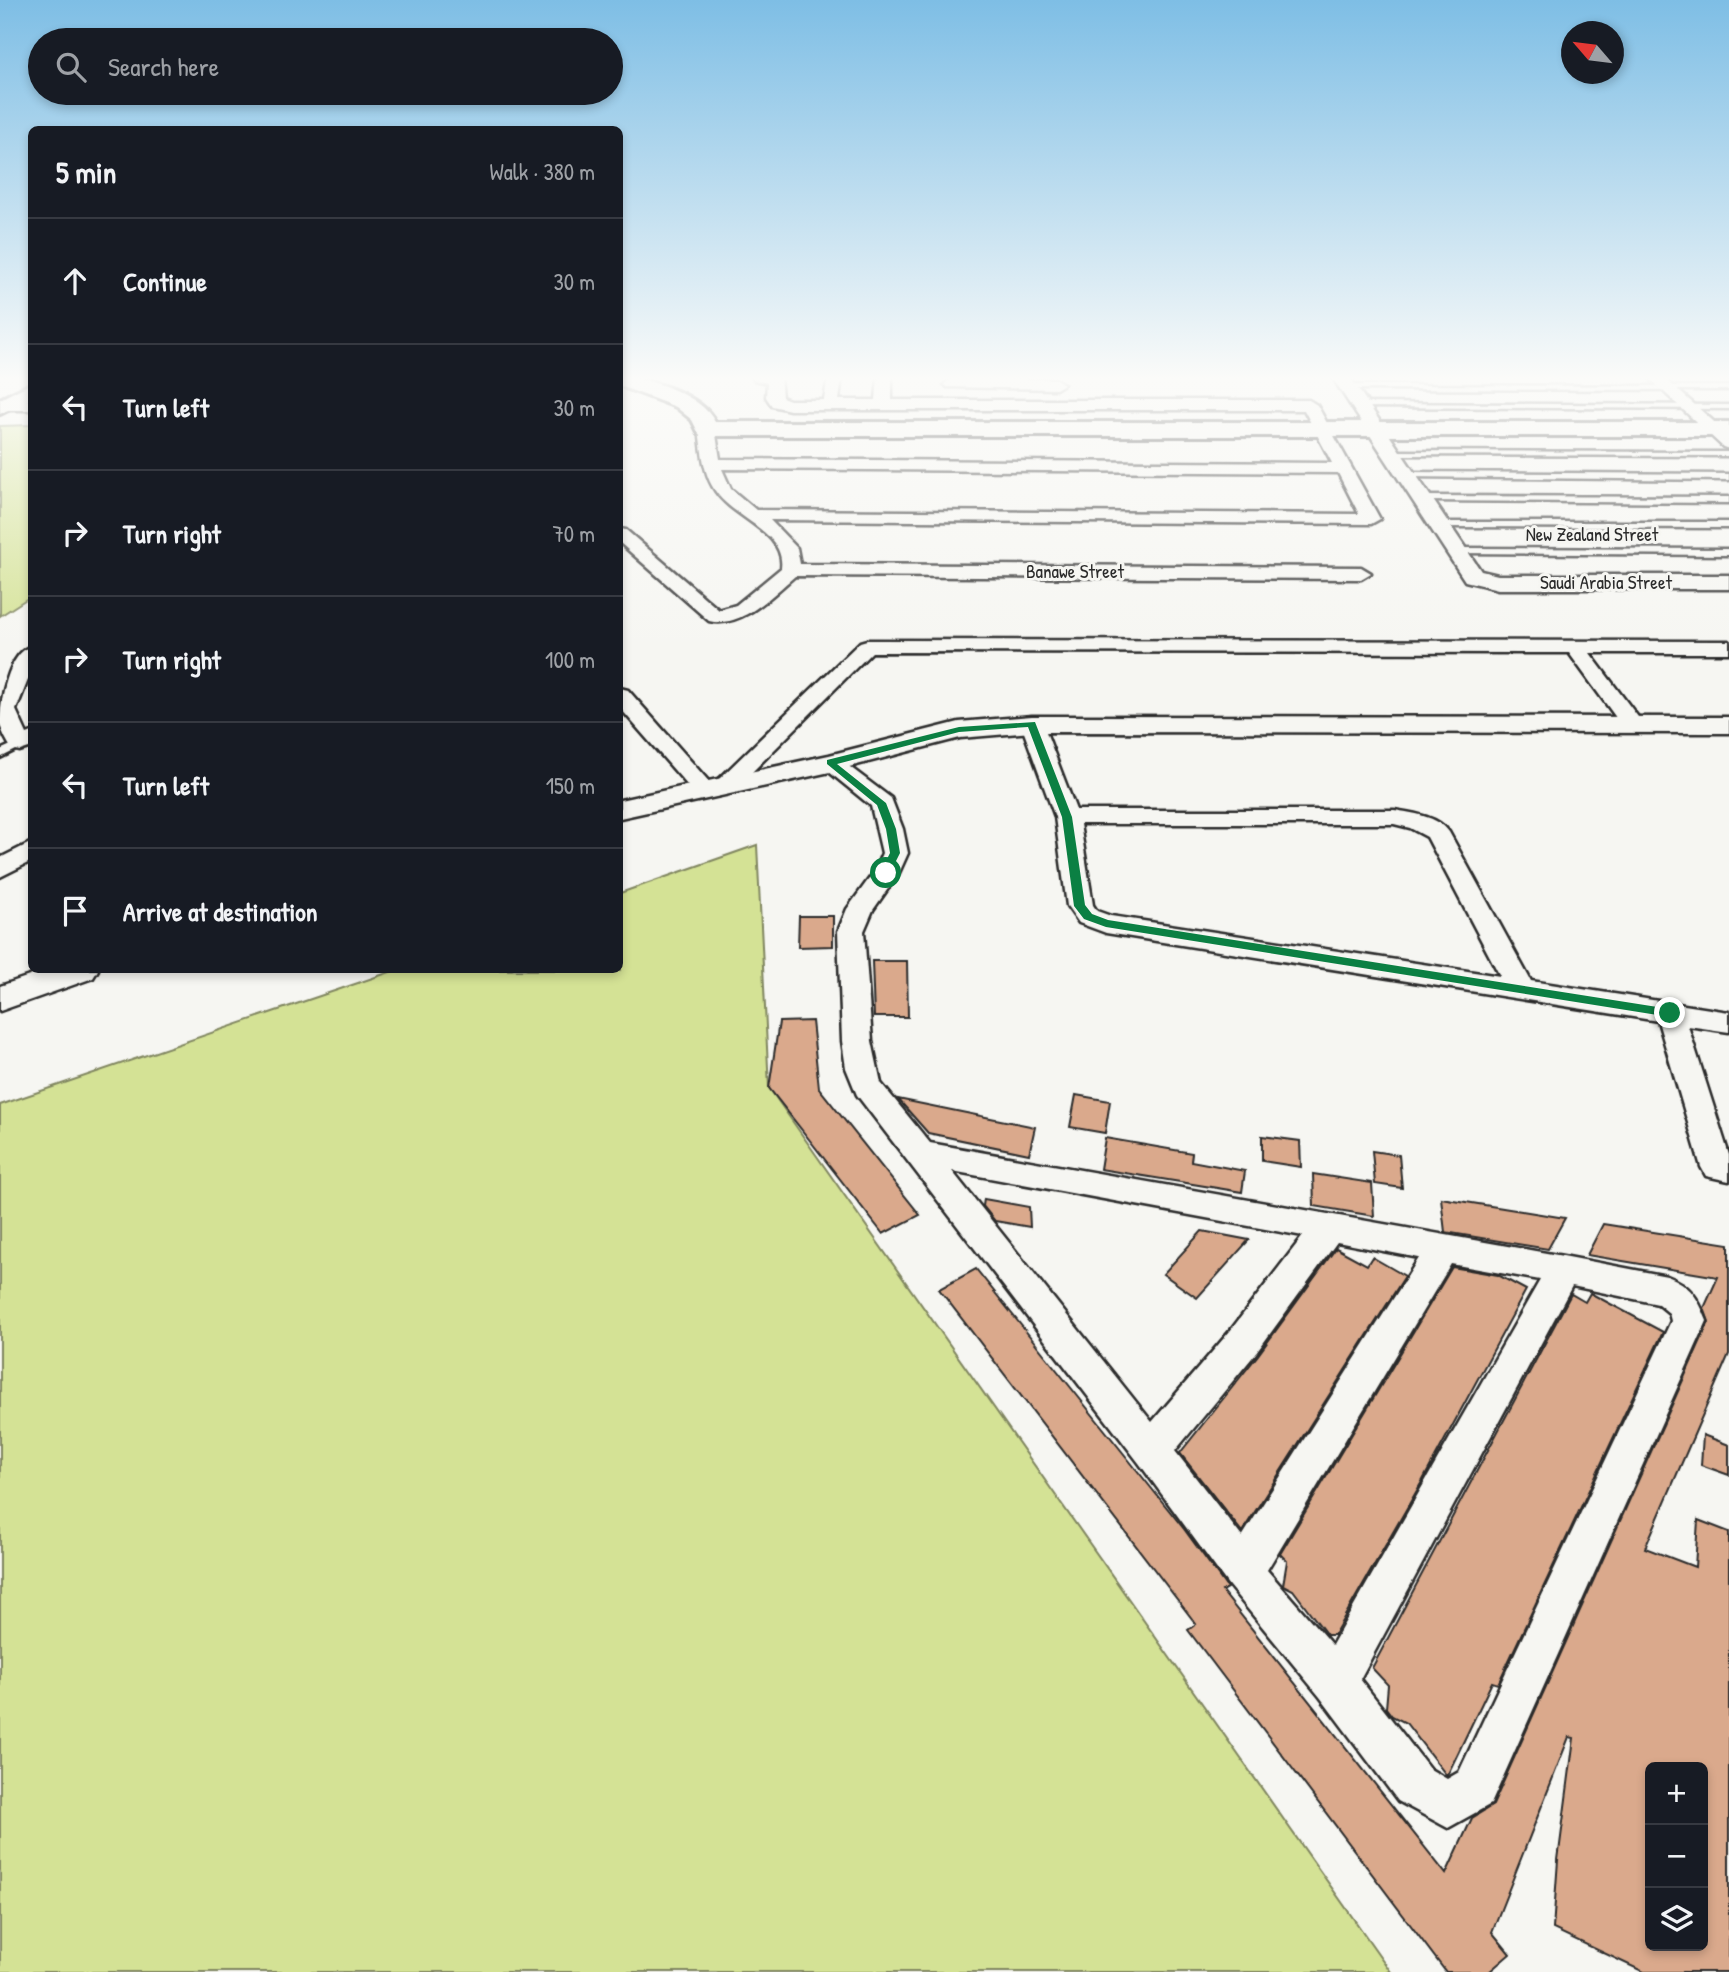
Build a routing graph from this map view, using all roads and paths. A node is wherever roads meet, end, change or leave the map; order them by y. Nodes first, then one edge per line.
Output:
1 (715, 469) edge
2 (1345, 469) edge
3 (1402, 469) edge
4 (1405, 474) junction
5 (1729, 477) edge
6 (1420, 498) junction
7 (1729, 500) edge
8 (751, 515) junction
9 (1437, 524) junction
10 (1729, 525) edge
11 (623, 537) edge
12 (1455, 550) junction
13 (1729, 552) edge
14 (790, 570) junction
15 (1361, 573) dead end
16 (1729, 582) edge
17 (1575, 647) junction
18 (1729, 647) edge
19 (28, 655) edge
20 (623, 698) edge
21 (1032, 724) junction
22 (1633, 725) junction
23 (1729, 725) edge
24 (17, 746) edge
25 (830, 762) junction
26 (714, 788) junction
27 (623, 808) edge
28 (1067, 817) junction
29 (28, 852) edge
30 (0, 869) edge
31 (69, 973) edge
32 (1522, 991) junction
33 (0, 999) edge
34 (1670, 1013) junction
35 (1729, 1022) edge
36 (920, 1153) junction
37 (1729, 1169) edge
38 (1329, 1227) junction
39 (1443, 1248) junction
40 (1563, 1270) junction
41 (1152, 1451) junction
42 (1243, 1572) junction
43 (1335, 1682) junction

1 - 8 street
2 - 8 street
3 - 4 street
4 - 5 lane
4 - 6 street
6 - 7 lane
6 - 9 street
8 - 14 street
9 - 10 lane
9 - 12 street
11 - 14 street
12 - 13 lane, New Zealand Street
12 - 16 street, Saudi Arabia Street
14 - 15 street, Banawe Street
17 - 18 street
17 - 22 street
17 - 26 street
19 - 24 street
20 - 26 street
21 - 22 street
21 - 25 street
21 - 28 street
22 - 23 street
25 - 26 street
25 - 36 street
26 - 27 street
28 - 32 street
28 - 32 street
29 - 30 street
31 - 33 street
32 - 34 street
34 - 35 street
34 - 37 street
36 - 38 street
36 - 41 street
38 - 39 street
38 - 41 street
39 - 40 street
39 - 42 street
40 - 43 street
40 - 43 street
41 - 42 street
42 - 43 street

